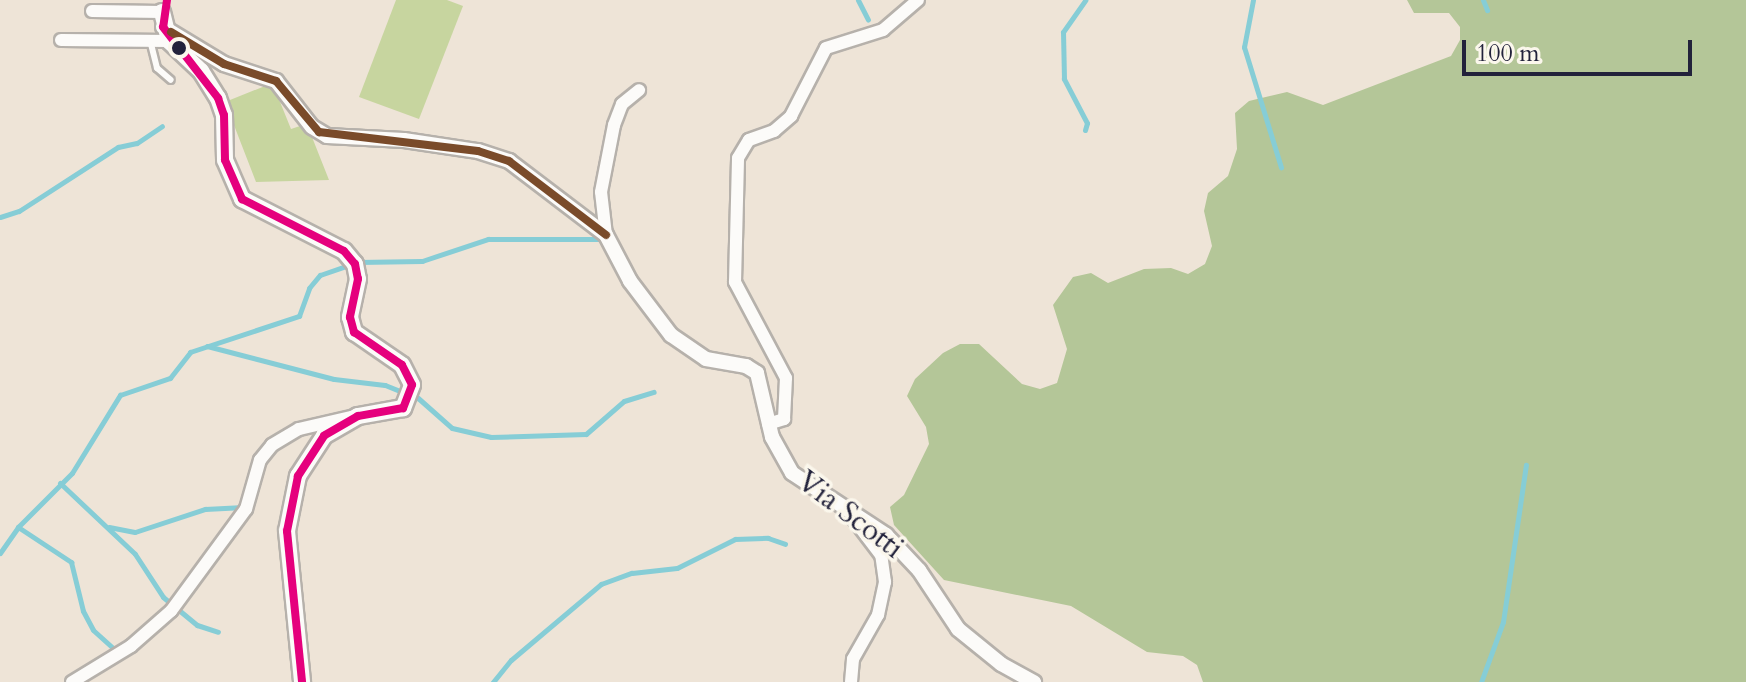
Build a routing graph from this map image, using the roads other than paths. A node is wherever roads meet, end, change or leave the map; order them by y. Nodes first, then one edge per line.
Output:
1 (918, 0) edge
2 (92, 11) dead end
3 (165, 20) edge
4 (61, 40) dead end
5 (150, 40) junction
6 (171, 80) dead end
7 (639, 90) dead end
8 (606, 235) junction
9 (358, 416) junction
10 (768, 424) junction
11 (842, 505) junction
12 (72, 682) edge
13 (302, 682) edge
14 (851, 682) edge
15 (1034, 682) edge

1 - 10 street
2 - 3 street
3 - 5 street
3 - 8 street
3 - 9 main road
4 - 5 street
5 - 6 lane
7 - 8 street
8 - 10 street, Via Scotti
9 - 12 street
9 - 13 main road
10 - 11 street, Via Scotti
11 - 14 street
11 - 15 street, Via Scotti

